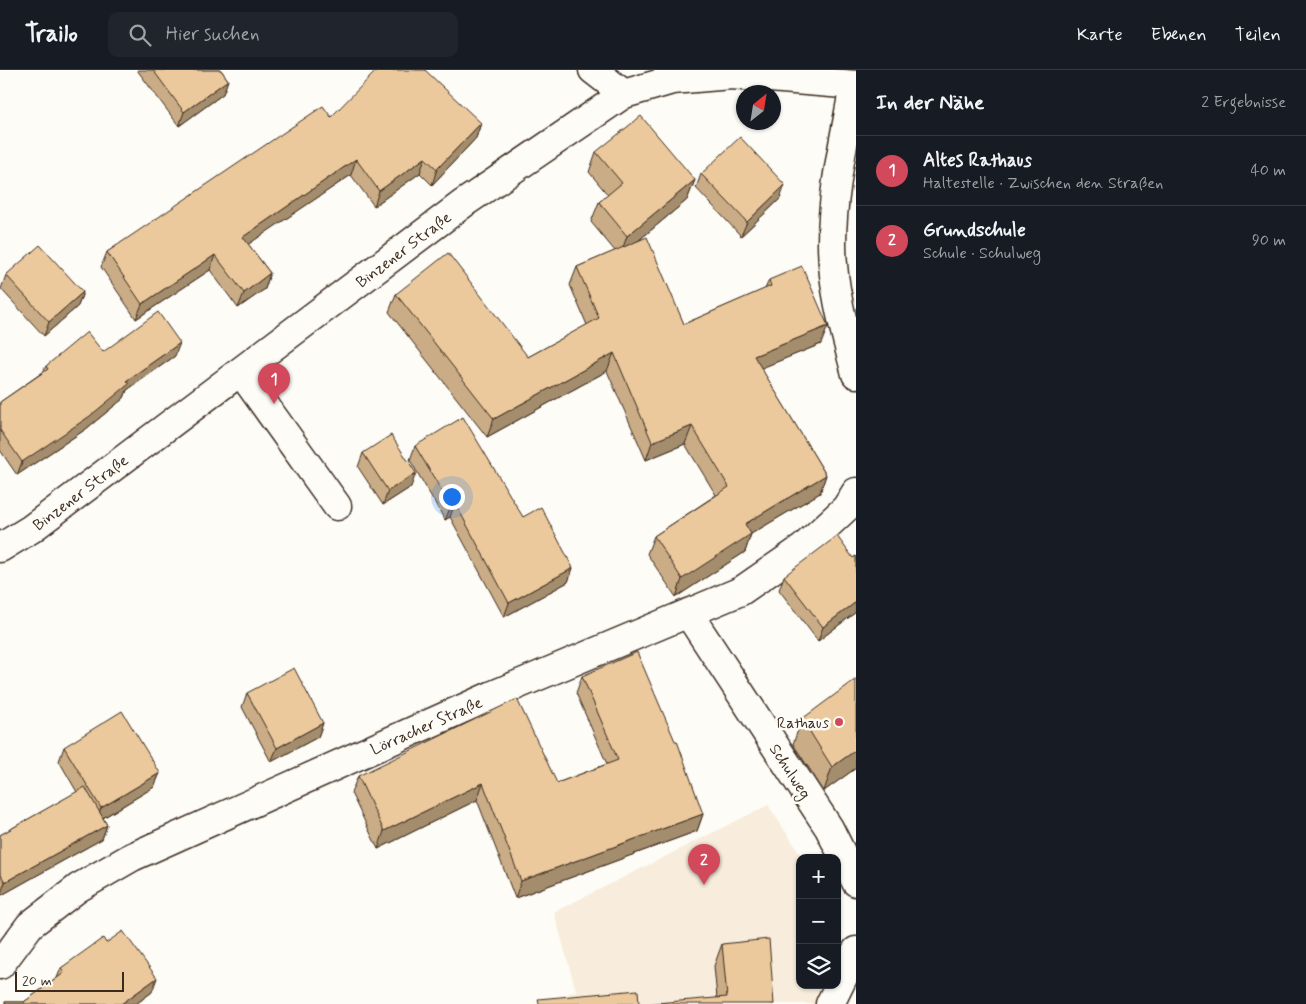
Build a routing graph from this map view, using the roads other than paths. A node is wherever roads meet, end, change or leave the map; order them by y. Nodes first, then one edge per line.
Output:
1 (593, 70) edge
2 (855, 85) edge
3 (624, 94) junction
4 (241, 372) junction
5 (856, 374) edge
6 (856, 492) edge
7 (337, 506) dead end
8 (0, 548) edge
9 (688, 613) junction
10 (856, 882) edge
11 (856, 951) edge
12 (0, 965) edge
13 (830, 1004) edge

1 - 3 street
2 - 3 street, Binzener Straße
2 - 5 street
3 - 4 street, Binzener Straße
4 - 7 street
4 - 8 street, Binzener Straße
6 - 9 street, Lörracher Straße
9 - 10 street, Schulweg
9 - 12 street, Lörracher Straße
11 - 13 street

